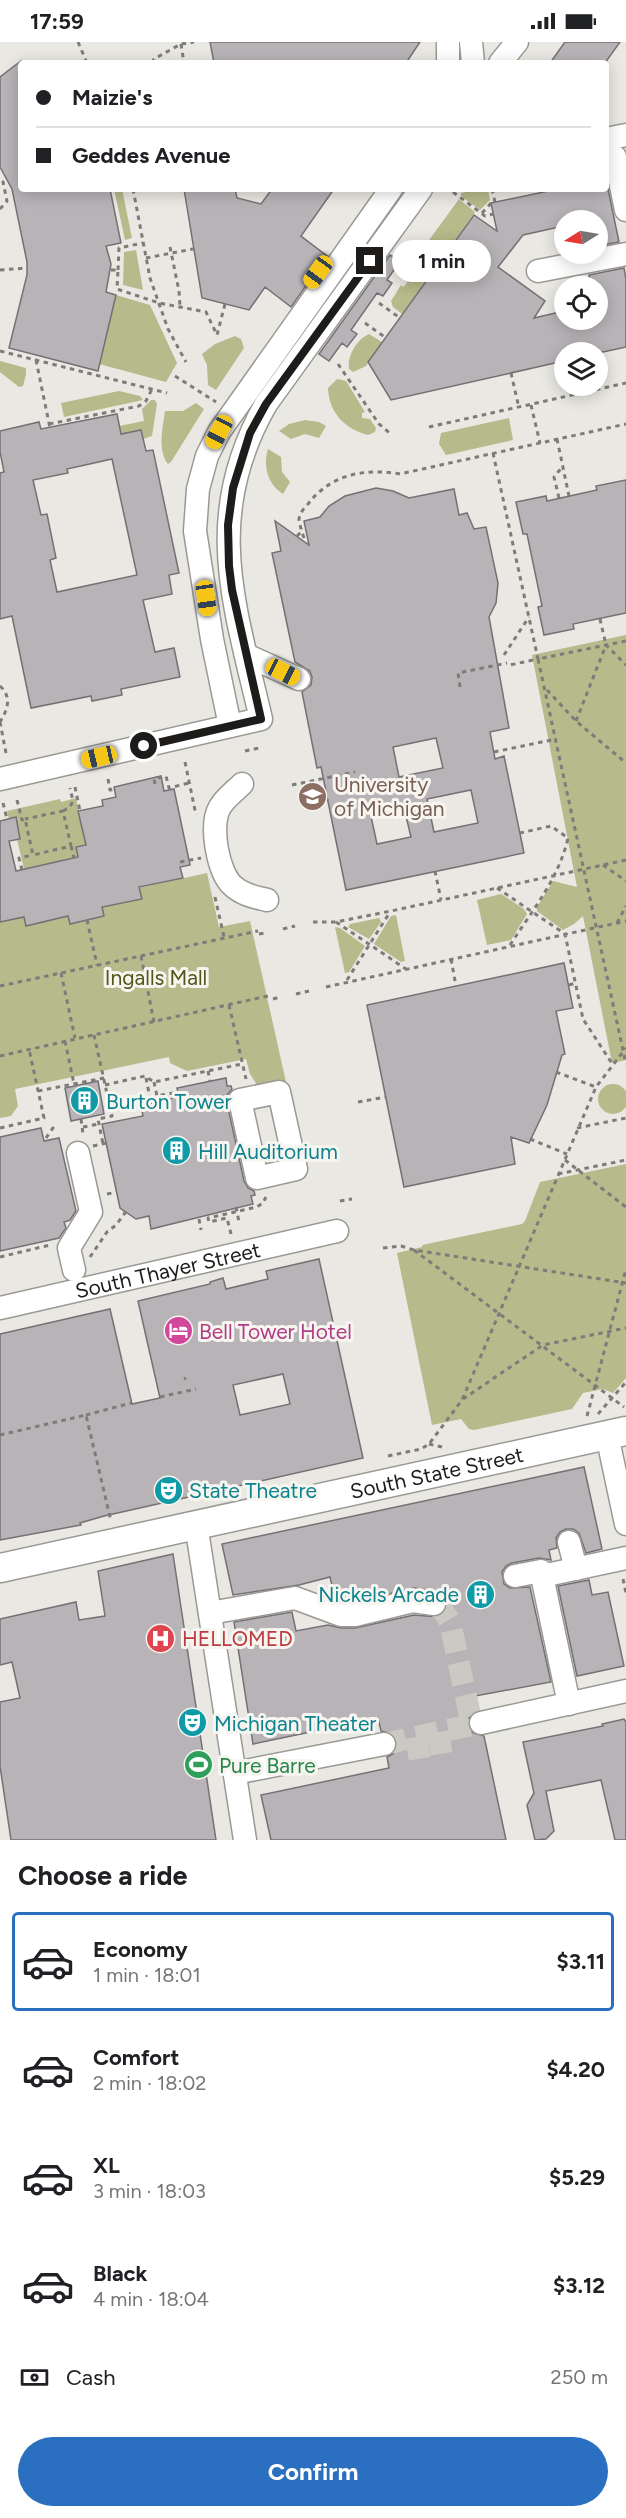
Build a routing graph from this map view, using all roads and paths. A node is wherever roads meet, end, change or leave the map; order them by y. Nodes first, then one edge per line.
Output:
1 (78, 42) edge
2 (194, 42) edge
3 (447, 42) edge
4 (471, 42) edge
5 (517, 42) edge
6 (181, 44) junction
7 (85, 60) edge
8 (157, 60) edge
9 (184, 60) edge
10 (448, 60) edge
11 (473, 60) edge
12 (502, 60) edge
13 (626, 135) edge
14 (611, 148) edge
15 (8, 180) dead end
16 (134, 192) edge
17 (387, 192) edge
18 (421, 192) edge
19 (453, 192) dead end
20 (493, 192) edge
21 (0, 209) edge
22 (626, 210) edge
23 (482, 213) junction
24 (494, 214) dead end
25 (144, 243) junction
26 (170, 247) dead end
27 (193, 249) dead end
28 (172, 253) junction
29 (626, 254) edge
30 (146, 258) junction
31 (0, 268) edge
32 (27, 268) dead end
33 (111, 270) dead end
34 (118, 270) junction
35 (538, 272) dead end
36 (159, 303) junction
37 (379, 303) dead end
38 (225, 304) dead end
39 (180, 306) junction
40 (400, 318) dead end
41 (365, 323) dead end
42 (386, 338) dead end
43 (0, 351) edge
44 (36, 360) junction
45 (186, 362) dead end
46 (338, 364) dead end
47 (511, 373) dead end
48 (175, 376) dead end
49 (626, 383) edge
50 (152, 389) junction
51 (166, 393) dead end
52 (218, 403) dead end
53 (531, 405) junction
54 (519, 408) junction
55 (626, 424) edge
56 (429, 427) dead end
57 (392, 435) dead end
58 (557, 439) junction
59 (540, 443) junction
60 (493, 453) junction
61 (563, 466) junction
62 (569, 496) dead end
63 (559, 498) dead end
64 (302, 531) junction
65 (297, 536) dead end
66 (304, 538) dead end
67 (529, 618) junction
68 (600, 619) dead end
69 (626, 641) edge
70 (606, 645) junction
71 (246, 655) junction
72 (504, 655) dead end
73 (538, 659) junction
74 (488, 663) dead end
75 (493, 665) junction
76 (626, 665) edge
77 (299, 679) dead end
78 (0, 686) edge
79 (460, 687) dead end
80 (545, 689) junction
81 (576, 721) junction
82 (0, 722) edge
83 (230, 726) junction
84 (556, 739) junction
85 (259, 748) dead end
86 (244, 751) dead end
87 (494, 752) dead end
88 (6, 753) dead end
89 (185, 762) dead end
90 (626, 764) edge
91 (355, 772) dead end
92 (0, 779) edge
93 (108, 779) dead end
94 (189, 783) junction
95 (155, 784) dead end
96 (242, 784) dead end
97 (292, 785) dead end
98 (75, 787) dead end
99 (70, 788) dead end
100 (114, 789) dead end
101 (17, 800) dead end
102 (3, 803) dead end
103 (80, 810) dead end
104 (63, 811) junction
105 (197, 817) dead end
106 (6, 819) dead end
107 (25, 819) junction
108 (520, 833) dead end
109 (577, 836) junction
110 (568, 838) junction
111 (71, 846) junction
112 (33, 855) junction
113 (206, 857) dead end
114 (74, 858) dead end
115 (626, 860) edge
116 (180, 862) dead end
117 (603, 864) junction
118 (584, 868) junction
119 (22, 870) dead end
120 (435, 872) dead end
121 (555, 876) junction
122 (626, 881) edge
123 (497, 888) junction
124 (215, 894) dead end
125 (267, 900) dead end
126 (441, 900) junction
127 (626, 906) edge
128 (391, 911) junction
129 (532, 911) junction
130 (87, 920) dead end
131 (626, 921) edge
132 (313, 922) dead end
133 (336, 922) junction
134 (617, 923) junction
135 (295, 926) dead end
136 (597, 927) junction
137 (283, 929) dead end
138 (265, 933) dead end
139 (565, 934) junction
140 (224, 938) junction
141 (370, 945) junction
142 (509, 946) junction
143 (141, 956) junction
144 (451, 959) junction
145 (97, 965) junction
146 (406, 969) junction
147 (61, 973) junction
148 (346, 982) junction
149 (576, 983) junction
150 (569, 985) dead end
151 (0, 986) edge
152 (456, 986) dead end
153 (326, 987) dead end
154 (309, 991) dead end
155 (296, 994) dead end
156 (280, 997) dead end
157 (229, 1005) junction
158 (154, 1022) junction
159 (94, 1035) junction
160 (75, 1039) junction
161 (65, 1041) junction
162 (29, 1050) junction
163 (625, 1050) edge
164 (0, 1056) edge
165 (626, 1061) edge
166 (614, 1064) junction
167 (208, 1071) junction
168 (556, 1072) dead end
169 (146, 1076) junction
170 (104, 1078) junction
171 (210, 1081) dead end
172 (154, 1082) junction
173 (74, 1085) junction
174 (105, 1085) junction
175 (596, 1087) junction
176 (38, 1091) junction
177 (178, 1092) dead end
178 (386, 1097) dead end
179 (151, 1102) dead end
180 (358, 1102) dead end
181 (626, 1118) edge
182 (81, 1119) dead end
183 (99, 1124) junction
184 (55, 1125) dead end
185 (0, 1128) edge
186 (577, 1128) junction
187 (46, 1138) dead end
188 (530, 1139) dead end
189 (103, 1144) dead end
190 (78, 1153) dead end
191 (567, 1154) junction
192 (565, 1160) junction
193 (626, 1160) edge
194 (578, 1170) junction
195 (558, 1174) junction
196 (352, 1199) dead end
197 (340, 1202) dead end
198 (626, 1207) edge
199 (124, 1210) dead end
200 (199, 1219) dead end
201 (240, 1222) dead end
202 (201, 1230) dead end
203 (337, 1231) dead end
204 (231, 1234) dead end
205 (383, 1248) dead end
206 (414, 1250) junction
207 (0, 1257) edge
208 (77, 1260) junction
209 (517, 1267) junction
210 (626, 1269) edge
211 (624, 1282) edge
212 (0, 1308) edge
213 (498, 1312) junction
214 (626, 1328) edge
215 (610, 1331) junction
216 (543, 1345) junction
217 (626, 1382) edge
218 (596, 1386) junction
219 (196, 1389) dead end
220 (160, 1397) dead end
221 (612, 1398) junction
222 (462, 1400) junction
223 (131, 1403) dead end
224 (86, 1415) junction
225 (609, 1421) edge
226 (0, 1435) edge
227 (388, 1456) dead end
228 (111, 1521) dead end
229 (196, 1524) junction
230 (626, 1524) edge
231 (562, 1562) junction
232 (624, 1567) edge
233 (0, 1568) edge
234 (514, 1576) dead end
235 (626, 1593) edge
236 (434, 1604) dead end
237 (210, 1613) junction
238 (626, 1690) edge
239 (569, 1704) junction
240 (481, 1723) tunnel mouth
241 (384, 1744) tunnel mouth
242 (235, 1773) junction
243 (245, 1840) edge

1 - 7 path
2 - 6 path
3 - 10 street
4 - 11 street
5 - 12 street
6 - 8 path
6 - 9 path
13 - 14 street
14 - 22 street
15 - 21 path
16 - 25 path
17 - 83 street
18 - 71 street
19 - 23 path
20 - 23 path
23 - 24 path
25 - 30 path
25 - 34 path
26 - 28 path
27 - 28 path
28 - 30 path
28 - 39 path
29 - 35 street
30 - 36 path
31 - 32 path
33 - 34 path
34 - 36 path
36 - 39 path
36 - 45 path
37 - 40 path
38 - 39 path
41 - 42 path
43 - 44 path
44 - 50 path
44 - 50 path
46 - 57 path
47 - 54 path
48 - 52 path
49 - 53 path
50 - 51 path
53 - 54 path
53 - 59 path
54 - 56 path
55 - 58 path
58 - 59 path
58 - 61 path
59 - 60 path
60 - 64 path
60 - 67 path
61 - 62 path
61 - 63 path
64 - 65 path
64 - 66 path
67 - 72 path
67 - 73 path
68 - 70 path
69 - 70 path
70 - 73 path
70 - 76 path
70 - 81 path
71 - 77 street
71 - 83 street
73 - 75 path
73 - 80 path
74 - 75 path
75 - 79 path
78 - 82 path
80 - 81 path
80 - 84 path
81 - 90 path
82 - 88 path
83 - 92 street
84 - 87 path
84 - 109 path
85 - 86 path
89 - 94 path
91 - 97 path
93 - 100 path
94 - 95 path
94 - 105 path
96 - 125 street
98 - 103 path
99 - 104 path
101 - 107 path
102 - 106 path
104 - 107 path
104 - 111 path
107 - 112 path
108 - 110 path
109 - 110 path
109 - 118 path
110 - 121 path
111 - 112 path
111 - 114 path
112 - 119 path
113 - 116 path
115 - 117 path
117 - 118 path
117 - 122 path
118 - 121 path
118 - 136 path
120 - 126 path
121 - 123 path
121 - 129 path
123 - 126 path
123 - 129 path
124 - 140 path
126 - 128 path
127 - 134 path
128 - 133 path
128 - 141 path
129 - 139 path
129 - 142 path
130 - 145 path
131 - 134 path
132 - 133 path
133 - 141 path
134 - 136 path
135 - 137 path
136 - 139 path
136 - 163 path
138 - 140 path
139 - 142 path
139 - 149 path
140 - 143 path
141 - 146 path
141 - 148 path
142 - 144 path
143 - 145 path
143 - 158 path
144 - 146 path
144 - 152 path
145 - 147 path
146 - 148 path
147 - 151 path
147 - 160 path
148 - 153 path
149 - 150 path
149 - 166 path
154 - 155 path
156 - 157 path
157 - 158 path
157 - 167 path
158 - 159 path
159 - 160 path
159 - 170 path
160 - 161 path
161 - 162 path
161 - 173 path
162 - 164 path
162 - 176 path
163 - 165 path
163 - 166 path
165 - 166 path
166 - 175 path
167 - 171 path
167 - 172 path
168 - 175 path
169 - 172 path
169 - 174 path
169 - 179 path
170 - 173 path
170 - 174 path
172 - 177 path
173 - 176 path
174 - 183 path
175 - 186 path
176 - 185 path
178 - 180 path
181 - 186 path
182 - 183 path
183 - 189 path
184 - 187 path
186 - 191 path
188 - 191 path
190 - 208 street
191 - 192 path
192 - 194 path
192 - 195 path
193 - 194 path
194 - 195 path
194 - 198 path
195 - 209 path
196 - 197 path
199 - 208 path
200 - 202 path
201 - 204 path
203 - 212 street, South Thayer Street
205 - 206 path
206 - 209 path
206 - 213 path
207 - 208 path
209 - 211 path
209 - 213 path
210 - 211 path
211 - 215 path
213 - 216 path
213 - 222 path
214 - 215 path
215 - 216 path
215 - 218 path
216 - 218 path
216 - 222 path
217 - 221 path
218 - 221 path
218 - 225 path
219 - 220 path
221 - 225 path
221 - 225 path
222 - 227 path
223 - 224 path
224 - 226 path
224 - 228 path
225 - 229 main road, South State Street
225 - 230 street
229 - 233 main road, South State Street
229 - 237 street
231 - 232 street
231 - 234 street
231 - 239 street
232 - 235 path
236 - 237 street
237 - 242 street
238 - 239 street
239 - 240 street
241 - 242 street
242 - 243 street

